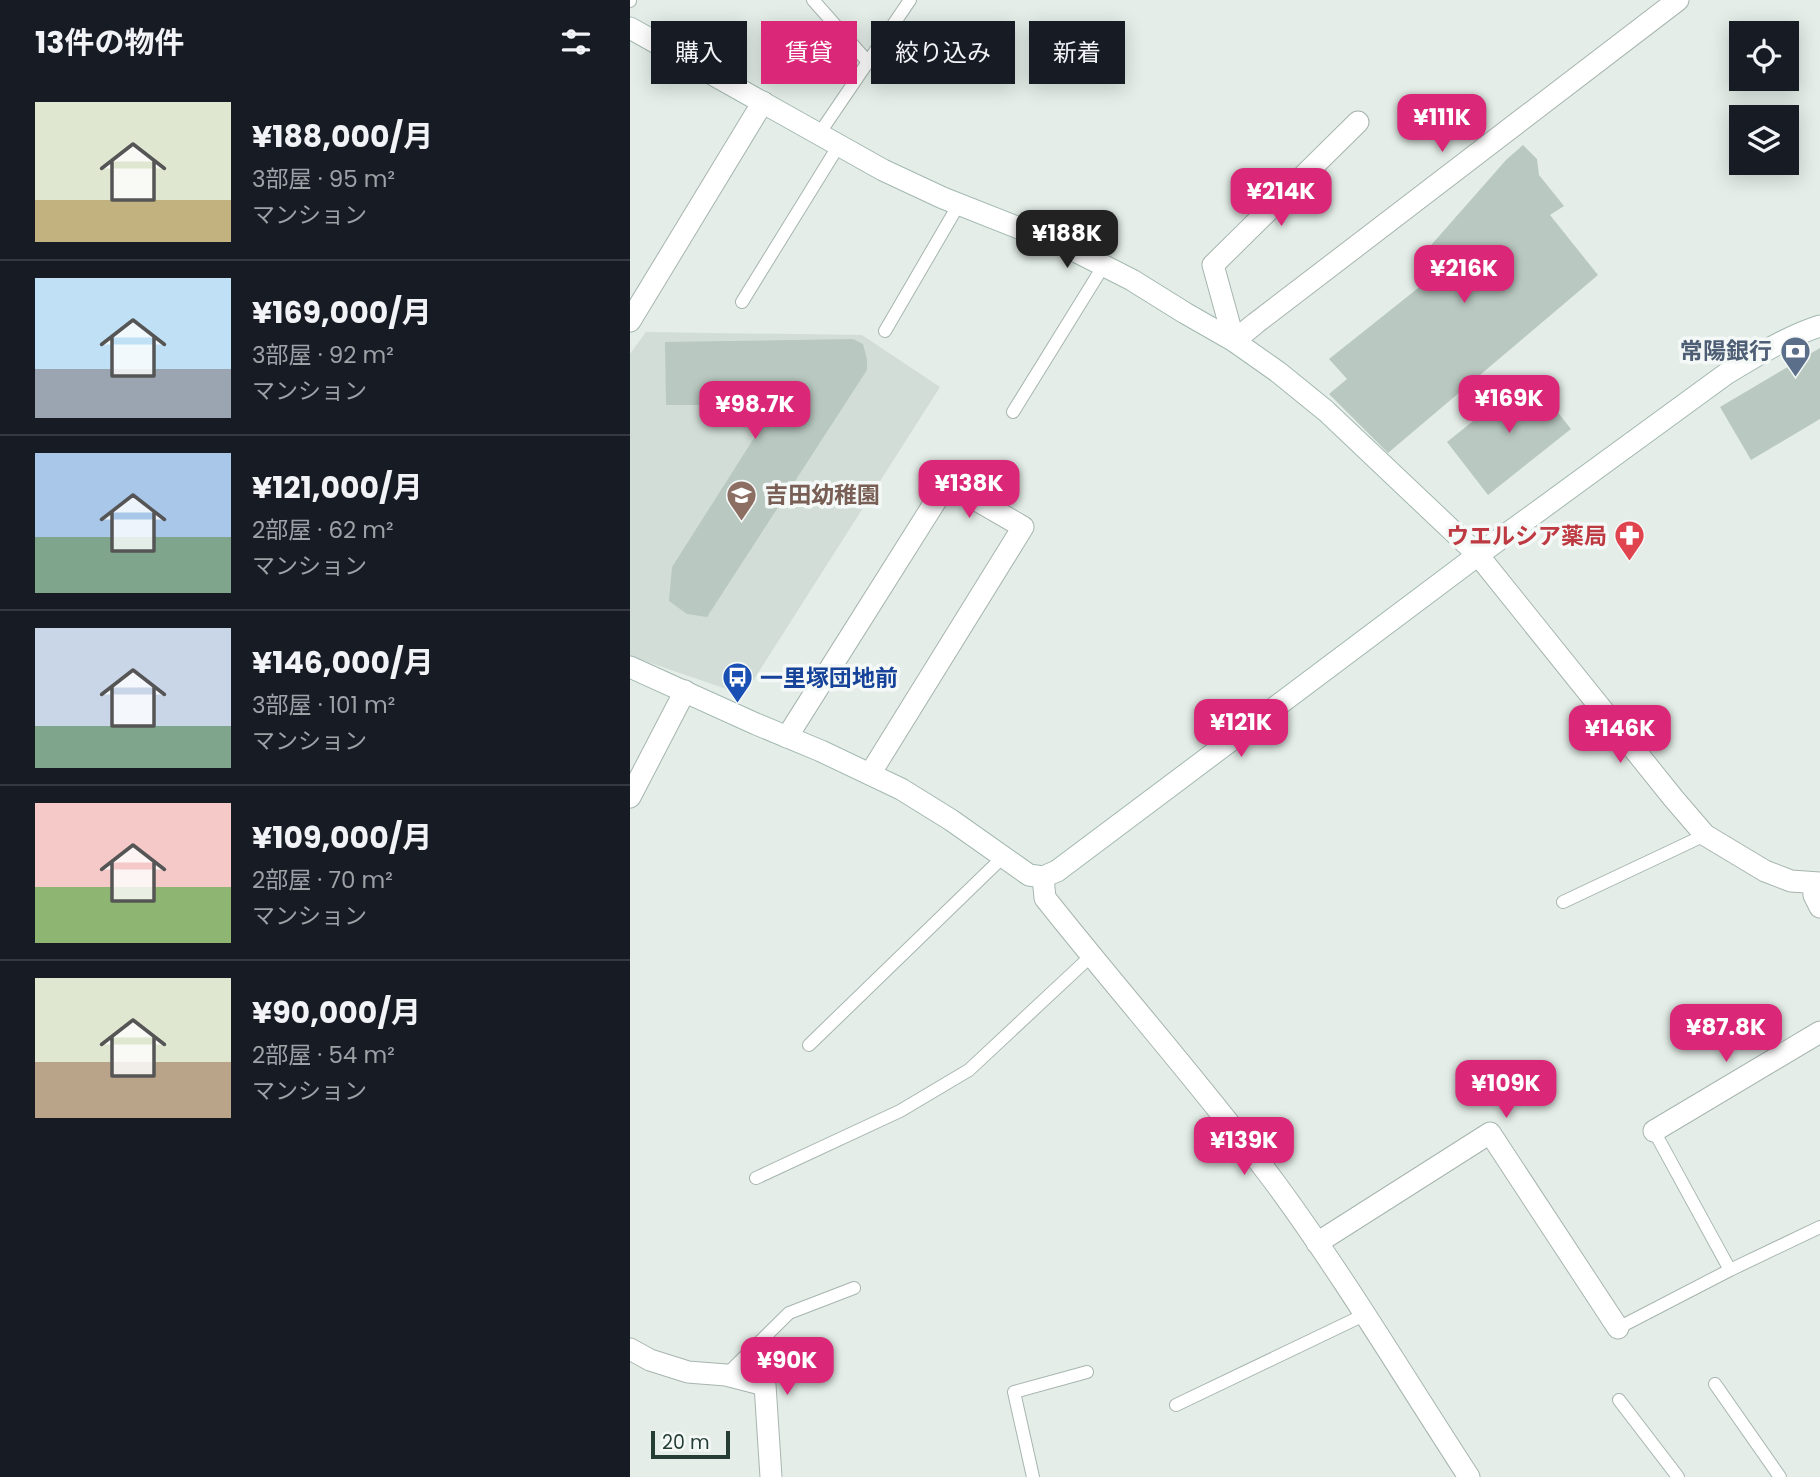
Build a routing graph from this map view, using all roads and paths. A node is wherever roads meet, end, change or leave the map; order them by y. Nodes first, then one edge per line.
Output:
1 (813, 0) edge
2 (910, 0) edge
3 (1678, 0) edge
4 (630, 29) edge
5 (868, 62) junction
6 (763, 102) junction
7 (1358, 122) dead end
8 (819, 134) junction
9 (839, 145) junction
10 (959, 204) junction
11 (1104, 265) junction
12 (742, 302) dead end
13 (630, 321) edge
14 (1820, 327) edge
15 (885, 331) dead end
16 (1234, 341) junction
17 (1013, 412) dead end
18 (1478, 555) junction
19 (630, 667) edge
20 (685, 691) junction
21 (787, 737) junction
22 (870, 774) junction
23 (630, 797) edge
24 (1705, 835) junction
25 (1003, 857) junction
26 (1043, 877) junction
27 (1816, 883) edge
28 (1563, 902) dead end
29 (1820, 907) edge
30 (1091, 956) junction
31 (1820, 1032) edge
32 (808, 1045) dead end
33 (1654, 1131) joint
34 (756, 1178) dead end
35 (1820, 1227) edge
36 (1317, 1243) junction
37 (1730, 1270) junction
38 (853, 1288) dead end
39 (1364, 1315) junction
40 (1618, 1328) joint
41 (630, 1349) edge
42 (1087, 1372) dead end
43 (726, 1375) junction
44 (1715, 1384) dead end
45 (1619, 1400) dead end
46 (1176, 1405) dead end
47 (771, 1477) edge
48 (1033, 1477) edge
49 (1469, 1477) edge
50 (1678, 1477) edge
51 (1780, 1477) edge

1 - 5 lane
2 - 5 lane
3 - 16 street
4 - 6 street
5 - 8 lane
6 - 8 street
6 - 13 street
7 - 16 street
8 - 9 street
9 - 10 street
9 - 12 lane
10 - 11 street
10 - 15 lane
11 - 16 street
11 - 17 lane
14 - 18 street
16 - 18 street
18 - 24 street
18 - 26 street
19 - 20 street
20 - 21 street
20 - 23 street
21 - 22 street
21 - 22 street
22 - 25 street
24 - 27 street
24 - 28 lane
25 - 26 street
25 - 32 lane
26 - 30 street
27 - 29 street
30 - 34 lane
30 - 36 street
31 - 33 street
33 - 37 lane
35 - 37 lane
36 - 39 street
36 - 40 street
37 - 40 lane
38 - 43 lane
39 - 46 lane
39 - 49 street
41 - 43 street
42 - 48 lane
43 - 47 street
44 - 51 lane
45 - 50 lane

